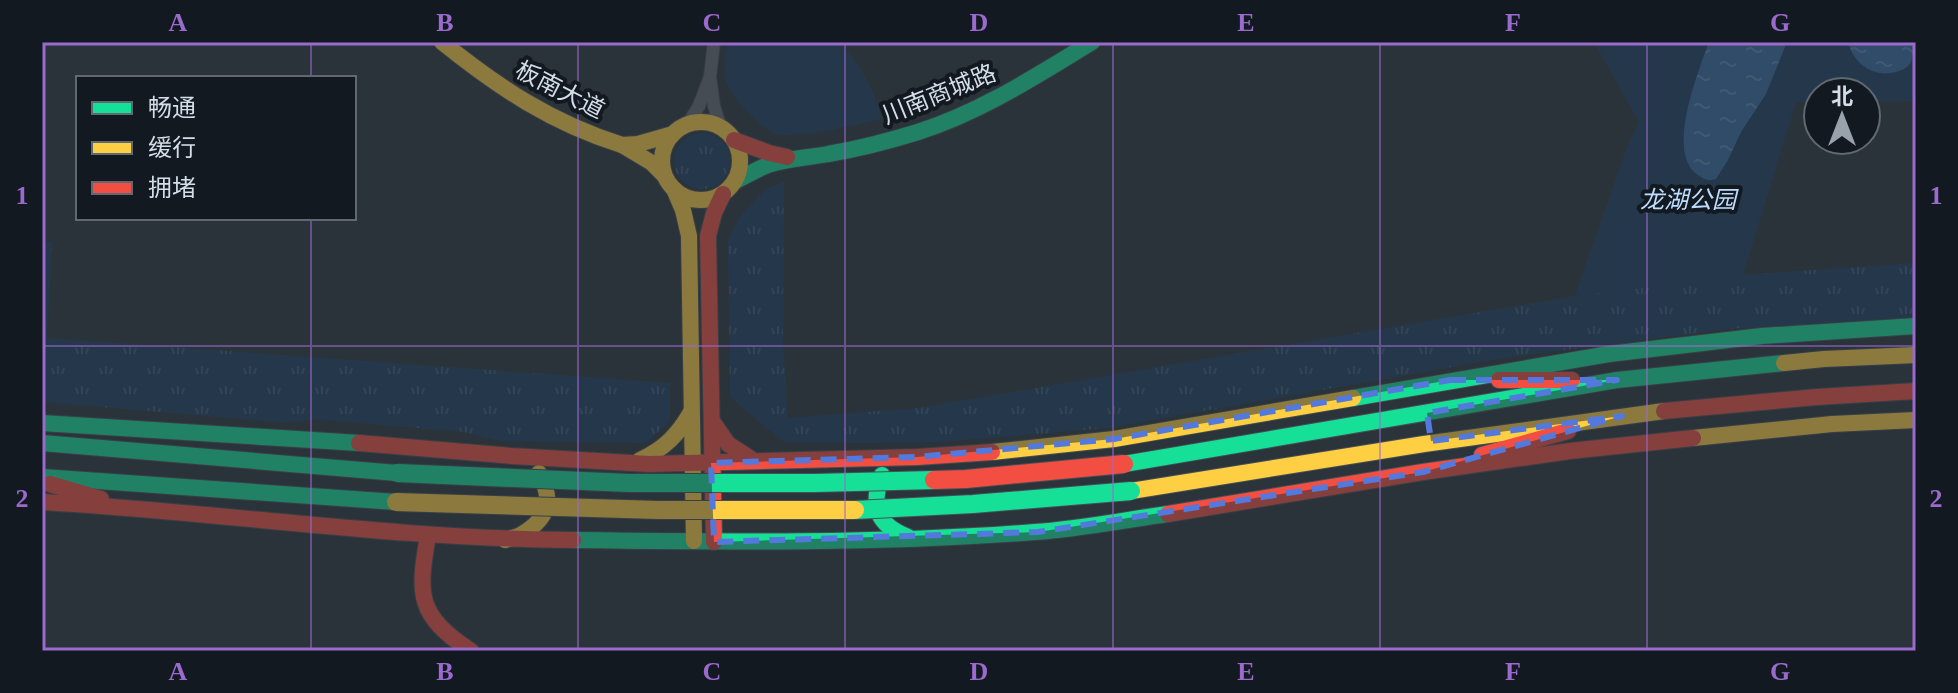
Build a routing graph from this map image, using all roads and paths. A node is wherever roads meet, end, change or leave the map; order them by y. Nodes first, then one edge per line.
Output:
1 (442, 42) edge
2 (714, 42) edge
3 (1092, 42) edge
4 (710, 77) junction
5 (680, 129) junction
6 (728, 134) junction
7 (622, 145) junction
8 (793, 158) junction
9 (669, 182) junction
10 (729, 187) junction
11 (1916, 326) edge
12 (1916, 355) edge
13 (1450, 380) junction
14 (1617, 380) junction
15 (1916, 391) edge
16 (692, 410) junction
17 (1622, 416) junction
18 (711, 419) junction
19 (1916, 420) edge
20 (42, 426) edge
21 (42, 443) edge
22 (512, 456) junction
23 (917, 457) junction
24 (757, 461) junction
25 (634, 463) junction
26 (702, 463) junction
27 (1423, 472) junction
28 (42, 479) edge
29 (42, 502) edge
30 (129, 507) junction
31 (428, 536) junction
32 (512, 538) junction
33 (920, 538) junction
34 (694, 541) junction
35 (714, 542) junction
36 (471, 651) edge

1 - 7 main road, 板南大道
2 - 4 street
3 - 8 main road, 川南商城路
4 - 5 street
4 - 6 street
5 - 6 main road
5 - 7 main road
5 - 9 main road
6 - 8 main road
6 - 10 main road
7 - 9 main road, 板南大道
8 - 10 main road
9 - 10 main road
9 - 16 main road
10 - 18 main road
11 - 13 main road
12 - 14 main road
13 - 14 main road
13 - 23 main road
14 - 21 main road, bridge
15 - 17 main road
16 - 25 main road
16 - 26 main road
17 - 27 main road
17 - 28 main road, bridge
18 - 24 main road
18 - 26 main road
19 - 27 main road
20 - 22 main road
22 - 25 main road
22 - 32 main road
23 - 24 main road
23 - 33 main road
24 - 26 main road
25 - 26 main road
26 - 34 main road
26 - 35 main road
27 - 33 main road
28 - 30 main road
29 - 30 main road
30 - 31 main road
31 - 32 main road
31 - 36 main road
32 - 34 main road
33 - 35 main road
34 - 35 main road

